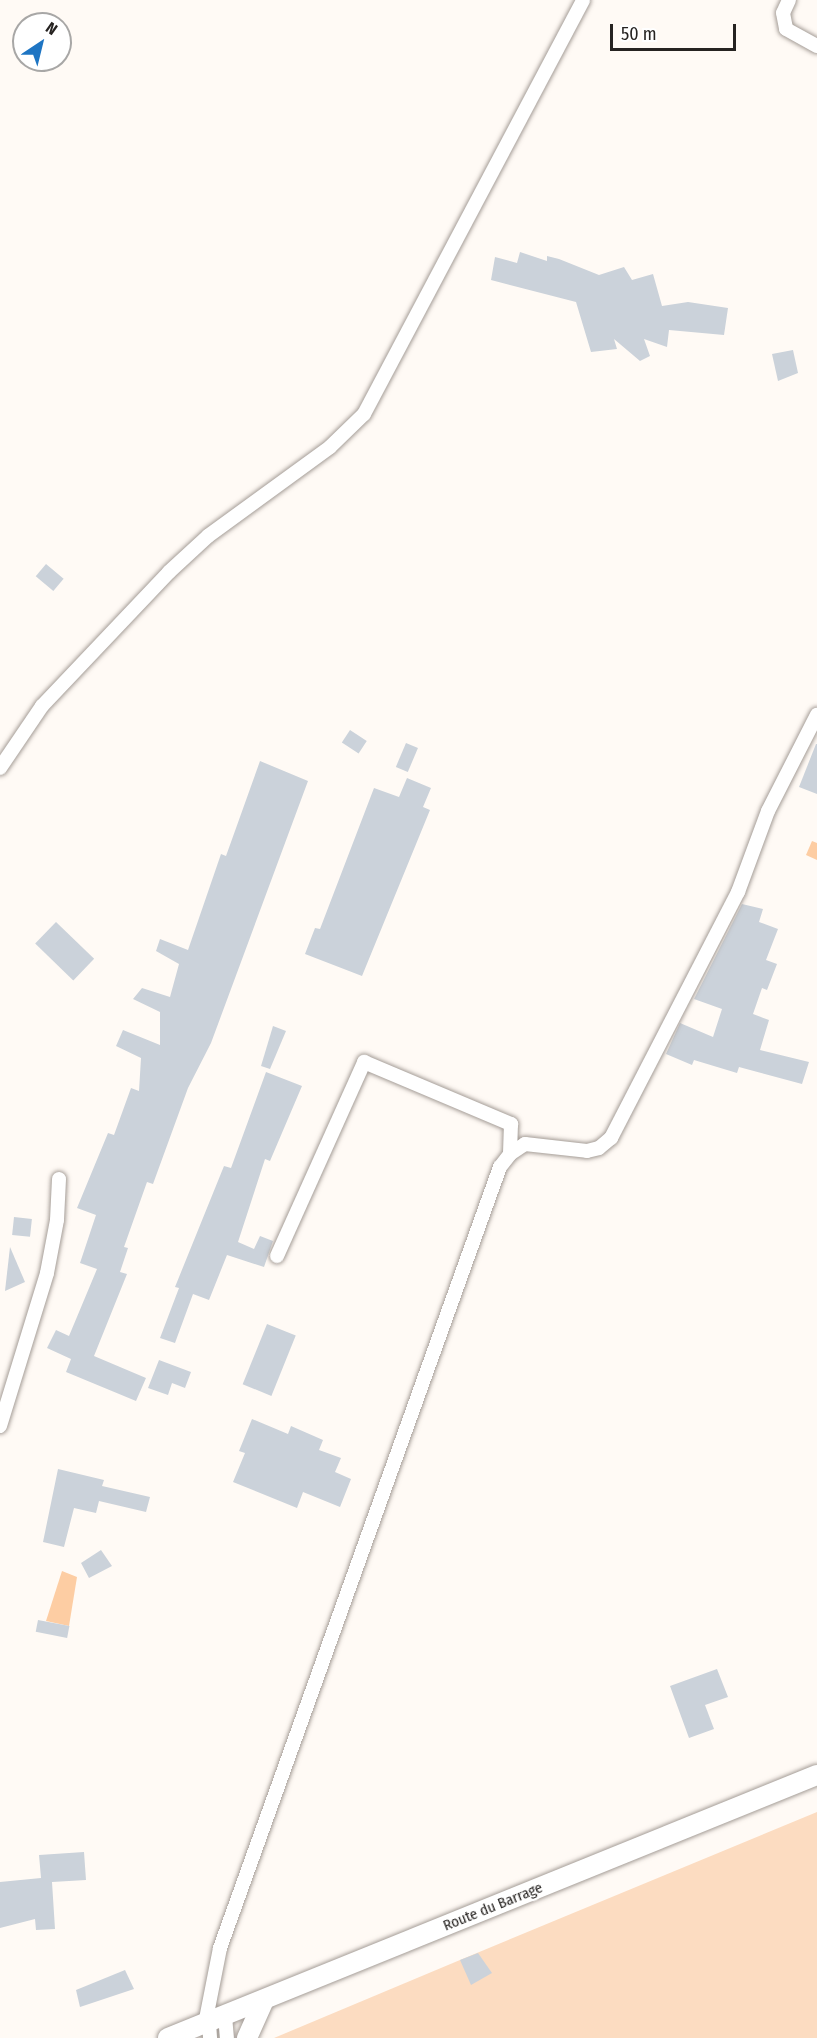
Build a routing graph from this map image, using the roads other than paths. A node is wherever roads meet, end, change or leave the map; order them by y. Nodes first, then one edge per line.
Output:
1 (583, 0) edge
2 (789, 0) edge
3 (817, 46) edge
4 (817, 715) edge
5 (0, 768) edge
6 (510, 1154) junction
7 (59, 1179) dead end
8 (277, 1256) dead end
9 (0, 1426) edge
10 (817, 1776) edge
11 (264, 2000) junction
12 (212, 2025) edge
13 (168, 2038) edge
14 (227, 2038) edge
15 (247, 2038) edge

1 - 5 street
2 - 3 street
4 - 6 street
6 - 8 street
6 - 12 street
7 - 9 street
10 - 11 main road, Route du Barrage
11 - 12 main road, Route du Barrage
11 - 15 main road
12 - 13 main road, Route du Barrage
12 - 14 street

